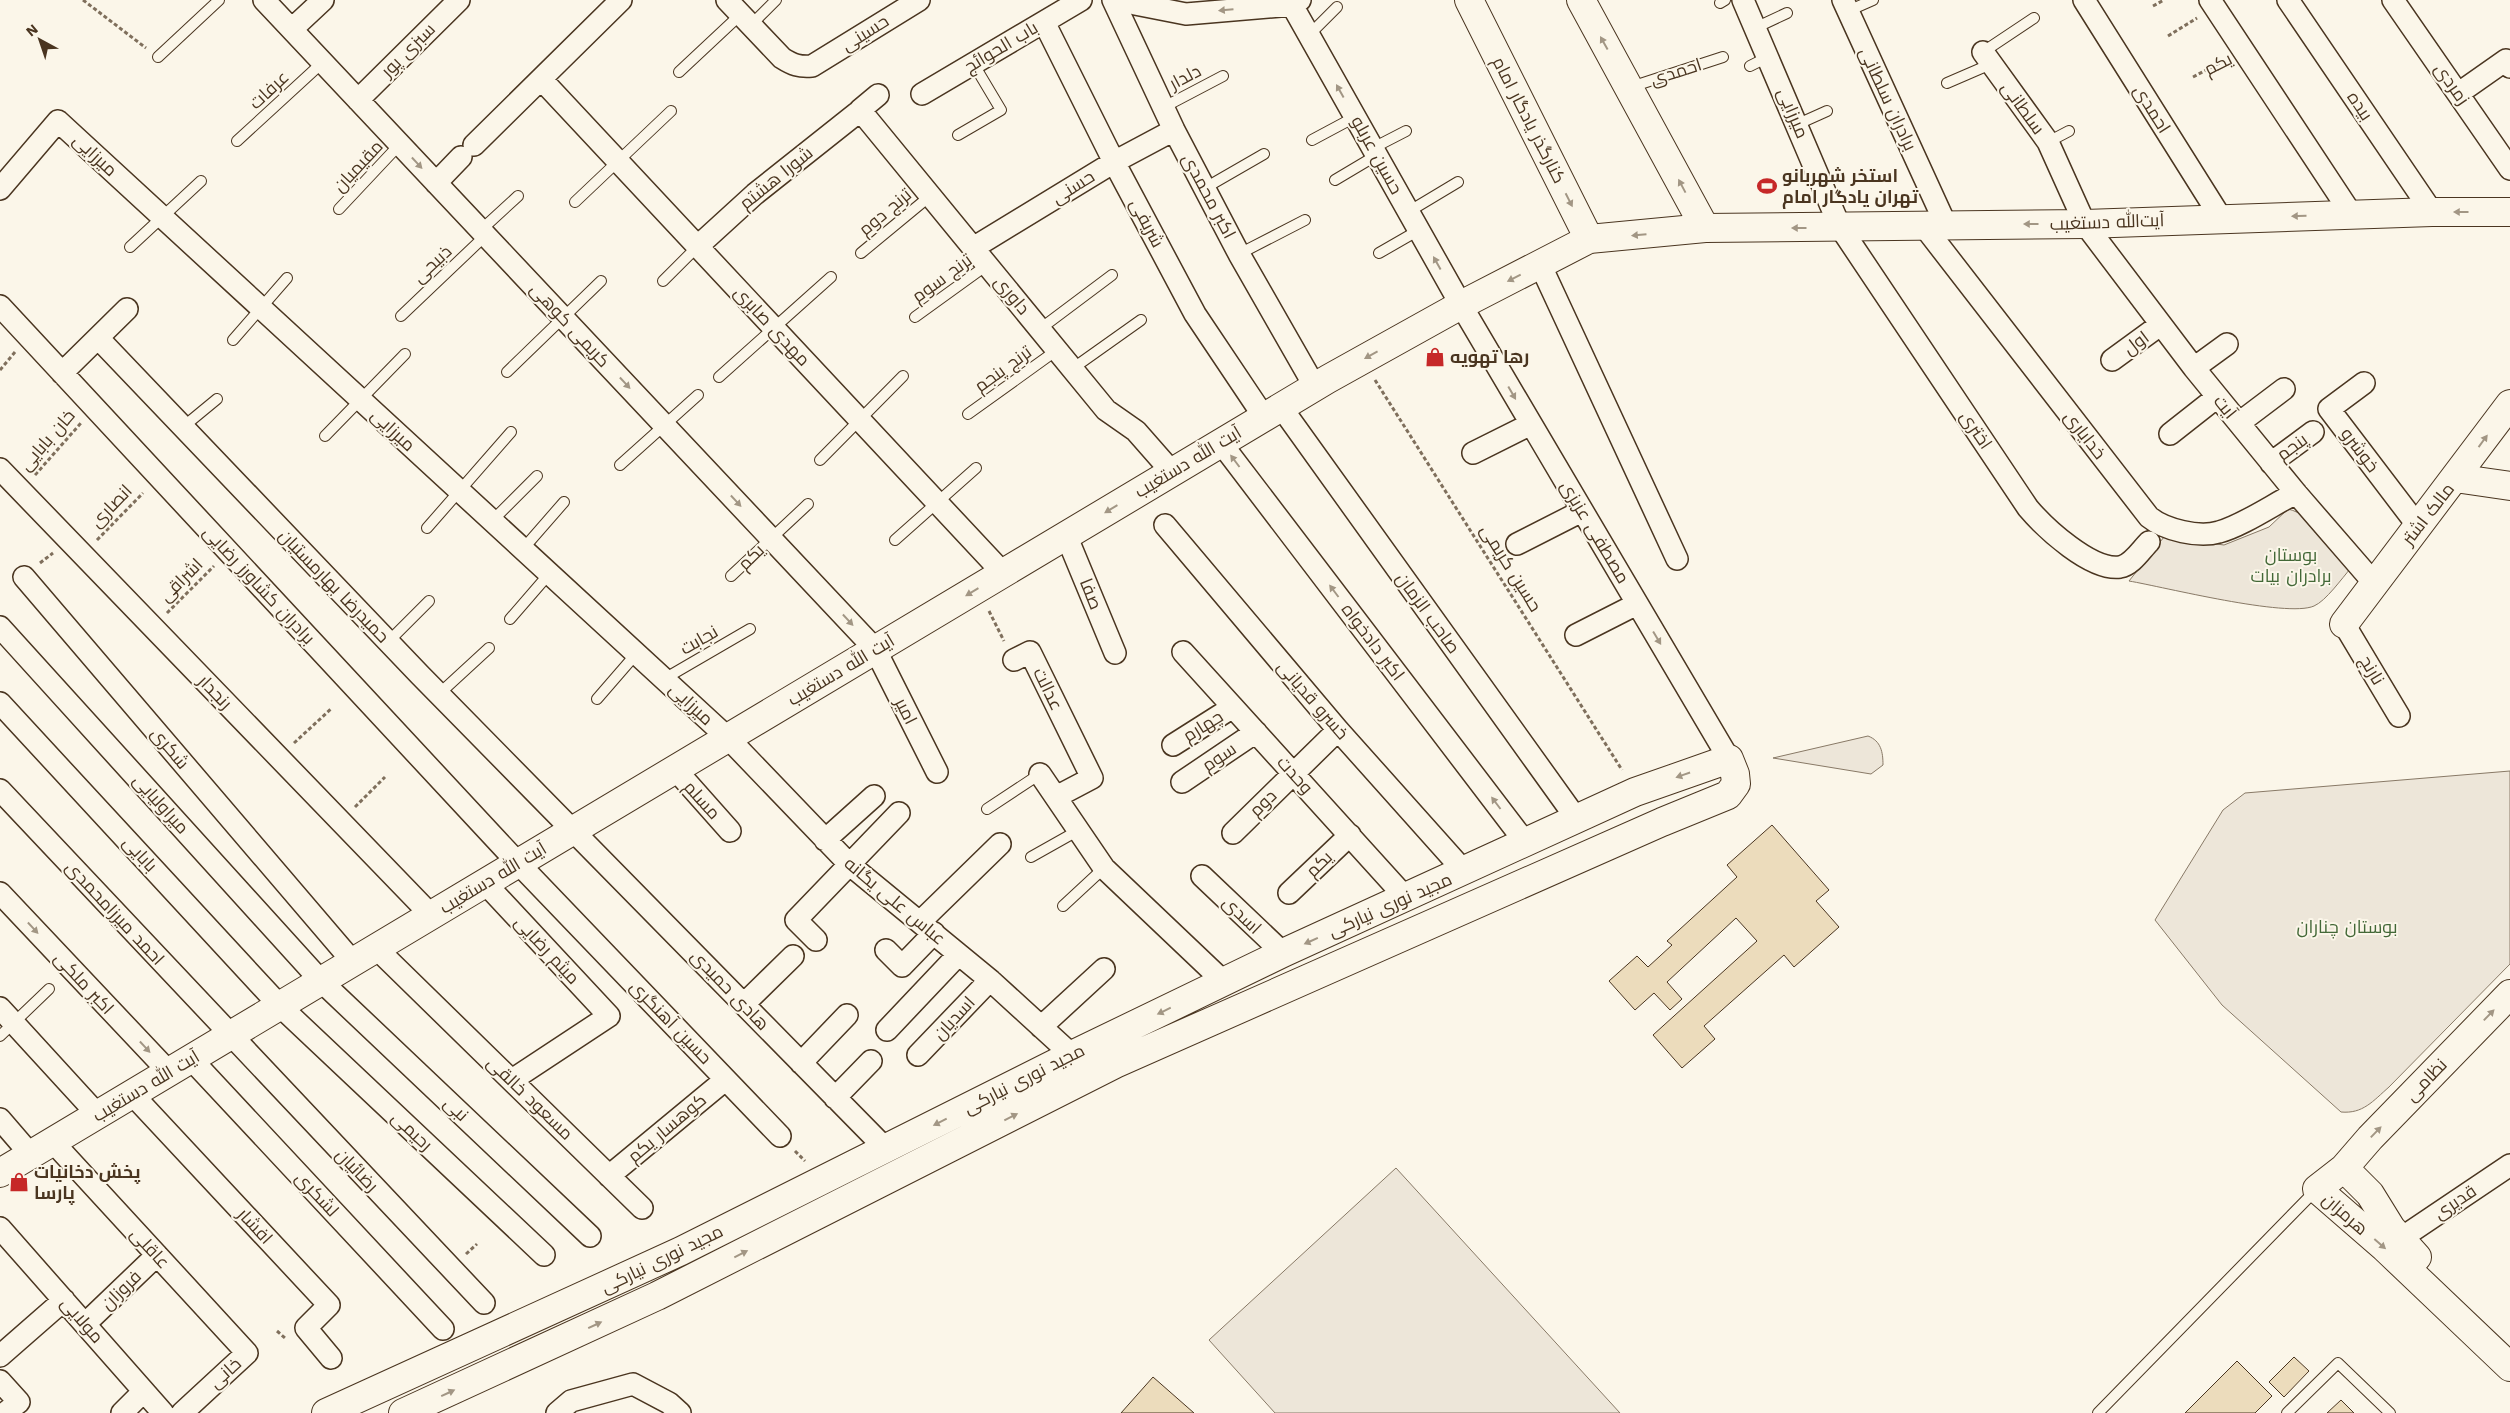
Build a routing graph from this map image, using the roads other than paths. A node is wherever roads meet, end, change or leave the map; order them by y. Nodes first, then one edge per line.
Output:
1 (219, 0) edge
2 (264, 0) edge
3 (323, 0) edge
4 (459, 0) edge
5 (621, 0) edge
6 (776, 0) edge
7 (918, 0) edge
8 (1081, 0) edge
9 (1113, 0) edge
10 (1128, 0) edge
11 (1469, 0) edge
12 (1581, 0) edge
13 (1743, 0) edge
14 (1873, 0) edge
15 (2084, 0) edge
16 (2288, 0) edge
17 (2393, 0) edge
18 (1296, 2) edge
19 (2212, 3) edge
20 (1846, 6) edge
21 (1338, 7) dead end
22 (740, 13) edge
23 (1787, 13) dead end
24 (2034, 18) dead end
25 (1044, 22) junction
26 (1755, 28) junction
27 (292, 30) junction
28 (1309, 35) junction
29 (158, 57) road end
30 (1723, 57) dead end
31 (1987, 58) junction
32 (323, 62) junction
33 (973, 63) junction
34 (2510, 67) edge
35 (679, 72) dead end
36 (1222, 76) dead end
37 (541, 79) junction
38 (1947, 84) dead end
39 (1629, 88) junction
40 (2459, 93) junction
41 (922, 94) dead end
42 (878, 95) dead end
43 (358, 100) junction
44 (1164, 107) junction
45 (672, 111) dead end
46 (1827, 111) dead end
47 (858, 112) junction
48 (1355, 117) junction
49 (1798, 124) junction
50 (1174, 130) junction
51 (1406, 131) dead end
52 (2069, 131) dead end
53 (958, 135) dead end
54 (1312, 140) dead end
55 (237, 141) dead end
56 (2048, 142) junction
57 (400, 144) junction
58 (1375, 152) junction
59 (1264, 154) dead end
60 (618, 161) junction
61 (1114, 162) junction
62 (2510, 168) edge
63 (1335, 180) dead end
64 (201, 181) dead end
65 (436, 182) junction
66 (1458, 182) dead end
67 (1205, 188) junction
68 (0, 189) edge
69 (518, 196) dead end
70 (930, 196) junction
71 (575, 202) dead end
72 (339, 209) dead end
73 (2432, 212) junction
74 (2510, 212) edge
75 (2352, 215) junction
76 (163, 218) junction
77 (2221, 218) junction
78 (1306, 220) dead end
79 (1414, 221) junction
80 (2085, 224) junction
81 (1934, 225) junction
82 (1840, 227) junction
83 (1705, 228) junction
84 (483, 233) junction
85 (1589, 239) junction
86 (698, 246) junction
87 (130, 247) dead end
88 (974, 248) junction
89 (861, 253) dead end
90 (1379, 253) dead end
91 (1239, 254) junction
92 (1540, 264) junction
93 (987, 265) junction
94 (1112, 275) dead end
95 (831, 277) dead end
96 (288, 278) dead end
97 (601, 281) dead end
98 (663, 281) dead end
99 (1461, 305) junction
100 (0, 306) edge
101 (260, 308) junction
102 (127, 309) dead end
103 (401, 316) dead end
104 (915, 317) dead end
105 (563, 318) junction
106 (1141, 320) dead end
107 (2160, 325) junction
108 (774, 327) junction
109 (1040, 329) junction
110 (99, 339) junction
111 (233, 340) dead end
112 (2227, 344) dead end
113 (1057, 350) junction
114 (405, 354) dead end
115 (2112, 360) dead end
116 (1072, 368) junction
117 (2194, 368) junction
118 (508, 372) dead end
119 (62, 373) junction
120 (903, 376) dead end
121 (719, 377) dead end
122 (2364, 383) dead end
123 (1315, 387) junction
124 (2284, 389) dead end
125 (698, 396) dead end
126 (2217, 397) junction
127 (217, 399) dead end
128 (360, 400) junction
129 (2510, 404) edge
130 (1272, 412) junction
131 (968, 414) dead end
132 (859, 418) junction
133 (2239, 423) junction
134 (1531, 424) junction
135 (665, 425) junction
136 (183, 427) junction
137 (511, 432) dead end
138 (2313, 432) dead end
139 (2170, 434) dead end
140 (325, 436) dead end
141 (1221, 443) junction
142 (1473, 453) dead end
143 (820, 460) dead end
144 (2271, 463) junction
145 (620, 465) dead end
146 (976, 468) dead end
147 (0, 470) edge
148 (1172, 472) junction
149 (537, 476) dead end
150 (2455, 478) junction
151 (2510, 486) edge
152 (459, 491) junction
153 (2296, 493) junction
154 (564, 502) dead end
155 (938, 503) junction
156 (808, 504) dead end
157 (1582, 511) junction
158 (492, 521) junction
159 (1165, 525) dead end
160 (2418, 526) junction
161 (427, 528) dead end
162 (1066, 535) junction
163 (771, 538) junction
164 (895, 540) dead end
165 (2149, 542) dead end
166 (1517, 544) dead end
167 (523, 549) junction
168 (1677, 559) dead end
169 (1003, 573) junction
170 (549, 574) junction
171 (731, 576) dead end
172 (24, 577) road end
173 (2374, 583) junction
174 (429, 601) dead end
175 (1638, 604) junction
176 (510, 618) dead end
177 (2344, 624) joint
178 (0, 627) edge
179 (750, 629) dead end
180 (1576, 636) dead end
181 (388, 642) junction
182 (489, 648) dead end
183 (875, 649) junction
184 (1183, 652) dead end
185 (1115, 653) dead end
186 (636, 654) junction
187 (1014, 660) road end
188 (664, 680) junction
189 (439, 694) junction
190 (598, 699) dead end
191 (0, 702) edge
192 (1234, 707) junction
193 (2399, 716) dead end
194 (1338, 730) junction
195 (1256, 732) junction
196 (728, 738) junction
197 (1173, 745) dead end
198 (1729, 759) junction
199 (675, 769) junction
200 (938, 772) dead end
201 (1040, 774) joint
202 (1293, 774) junction
203 (1182, 782) dead end
204 (0, 790) edge
205 (874, 796) dead end
206 (1056, 797) junction
207 (987, 809) dead end
208 (899, 813) dead end
209 (1576, 818) junction
210 (573, 830) junction
211 (1078, 830) junction
212 (730, 831) dead end
213 (1233, 833) dead end
214 (1350, 835) junction
215 (825, 840) junction
216 (1525, 842) junction
217 (1000, 844) dead end
218 (1032, 857) dead end
219 (518, 863) junction
220 (850, 865) junction
221 (1104, 868) junction
222 (1464, 871) junction
223 (1202, 876) dead end
224 (485, 883) junction
225 (0, 893) edge
226 (1289, 893) dead end
227 (1406, 898) junction
228 (1063, 906) dead end
229 (431, 915) junction
230 (927, 928) junction
231 (816, 940) dead end
232 (376, 948) junction
233 (886, 950) dead end
234 (1283, 953) junction
235 (958, 955) junction
236 (793, 956) dead end
237 (353, 962) junction
238 (1104, 968) dead end
239 (990, 980) junction
240 (321, 981) junction
241 (1224, 982) junction
242 (50, 989) dead end
243 (2510, 994) edge
244 (744, 1004) junction
245 (280, 1006) junction
246 (847, 1015) dead end
247 (5, 1022) edge
248 (1041, 1027) junction
249 (888, 1030) dead end
250 (230, 1036) junction
251 (918, 1055) dead end
252 (1072, 1055) junction
253 (871, 1061) dead end
254 (802, 1063) junction
255 (180, 1066) junction
256 (512, 1080) junction
257 (725, 1080) junction
258 (132, 1094) junction
259 (835, 1098) junction
260 (98, 1115) junction
261 (0, 1119) edge
262 (780, 1136) road end
263 (42, 1148) junction
264 (886, 1149) junction
265 (2510, 1165) edge
266 (2344, 1168) junction
267 (0, 1173) edge
268 (900, 1173) junction
269 (609, 1176) junction
270 (2317, 1189) junction
271 (642, 1208) dead end
272 (0, 1228) edge
273 (590, 1236) dead end
274 (2400, 1239) junction
275 (544, 1255) dead end
276 (157, 1256) junction
277 (64, 1300) junction
278 (484, 1304) dead end
279 (85, 1324) junction
280 (443, 1330) dead end
281 (2510, 1345) edge
282 (247, 1354) joint
283 (0, 1356) edge
284 (331, 1358) dead end
285 (2510, 1367) edge
286 (0, 1381) edge
287 (144, 1392) junction
288 (12, 1407) edge
289 (122, 1413) edge
290 (163, 1413) edge
291 (182, 1413) edge
292 (326, 1413) edge
293 (403, 1413) edge
294 (558, 1413) edge
295 (680, 1413) edge
296 (2098, 1413) edge
297 (2286, 1413) edge
298 (2390, 1413) edge

1 - 29 lane
2 - 27 street, کریمی کوهی
3 - 27 street
4 - 43 street, سبزی پور
5 - 37 street
6 - 22 lane
7 - 22 street, حسینی
8 - 25 street, باب الحوائج
9 - 44 street, اکبر محمدی
18 -> 10 street
11 -> 85 main road, کنارگذر یادگار امام
39 -> 12 main road
13 - 26 street, میرزایی
14 - 20 lane
15 - 77 street, احمدی
16 - 73 street, بیده
17 - 40 street, زمردی
18 - 28 street, حسین عربلو
19 - 75 street
20 - 81 street, برادران سلطانی
21 - 28 lane
22 - 35 lane
23 - 26 lane
24 - 31 lane
25 - 33 street, باب الحوائج
25 - 61 street, شریفی
26 - 49 street, میرزایی
27 - 32 street, کریمی کوهی
48 -> 28 street, حسین عربلو
30 - 39 lane, احمدی
31 - 38 lane
31 - 56 street, سلطانی
32 - 43 street, کریمی کوهی
32 - 55 lane, عرفات
33 - 41 street, باب الحوائج
33 - 53 lane
34 - 40 street
36 - 44 lane, دلدار
37 - 60 street, مهدی صابری
37 - 65 street
83 -> 39 main road
40 - 62 street, زمردی
42 - 47 street, شورا هشتم
43 - 57 street, کریمی کوهی
44 - 50 street, اکبر محمدی
45 - 60 lane
46 - 49 lane
47 - 70 street, داوری
47 - 86 street, شورا هشتم
48 - 54 lane
48 - 58 street, حسین عربلو
49 - 82 street, میرزایی
50 - 61 street, حسنی
50 - 67 street, اکبر محمدی
51 - 58 lane
52 - 56 lane
56 - 80 street, سلطانی
57 -> 65 street, کریمی کوهی
57 - 72 lane, مقیمیان
58 - 63 lane
58 - 79 street, حسین عربلو
59 - 67 lane
60 - 71 lane
60 - 86 street, مهدی صابری
61 - 88 street, حسنی
61 - 130 street, شریفی
64 - 76 lane
65 - 84 street, کریمی کوهی
66 - 79 lane
67 - 91 street, اکبر محمدی
68 - 76 street, میرزایی
69 - 84 lane, ذبیحی
70 - 88 street, داوری
70 - 89 lane, ترنج دوم
74 -> 73 main road, آیت‌الله دستغیب
73 - 75 main road, آیت‌الله دستغیب
75 -> 77 main road, آیت‌الله دستغیب
76 - 87 lane
76 - 101 street, میرزایی
77 - 80 main road, آیت‌الله دستغیب
78 - 91 lane
79 - 90 lane
99 -> 79 street, حسین عربلو
80 -> 81 main road, آیت‌الله دستغیب
80 - 107 street, آیت
81 - 82 main road, آیت‌الله دستغیب
81 - 153 street, خدایاری
82 -> 83 main road, آیت‌الله دستغیب
82 - 165 street, اختری
83 -> 85 main road, آیت الله دستغیب
84 - 103 lane, ذبیحی
84 - 105 street, کریمی کوهی
85 - 92 main road, آیت الله دستغیب
86 - 98 lane
86 - 108 street, مهدی صابری
88 - 93 street, داوری
91 - 123 street, اکبر محمدی
92 -> 99 main road, آیت الله دستغیب
92 - 168 street
93 - 104 lane, ترنج سوم
93 - 109 street, داوری
94 - 109 lane
95 - 108 lane
96 - 101 lane
97 - 105 lane
99 -> 123 main road, آیت الله دستغیب
99 -> 134 street, مصطفی عزیزی
100 - 119 street, برادران کشاورز رضایی
101 - 111 lane
101 - 128 street, میرزایی
102 - 110 street
105 - 118 lane
105 -> 135 street, کریمی کوهی
106 - 116 lane
107 - 115 street, اول
107 - 117 street, آیت
108 - 121 lane
108 - 132 street, مهدی صابری
109 - 113 street, داوری
110 - 119 street
110 - 136 street, حمیدرضا بهارمستیان
112 - 117 street
113 - 116 street, داوری
113 - 131 lane, ترنج پنجم
114 - 128 lane
116 - 148 street, داوری
117 - 126 street, آیت
119 - 219 street, برادران کشاورز رضایی
120 - 132 lane
122 - 160 street, خوشرو
123 - 130 main road, آیت الله دستغیب
124 - 133 street
125 - 135 lane
126 - 133 street, آیت
126 - 139 street
127 - 136 lane
128 - 140 lane
128 - 152 street, میرزایی
150 -> 129 main road, مالک اشتر
130 - 141 main road, آیت الله دستغیب
130 - 209 street, صاحب الزمان
132 - 143 lane
132 - 155 street, مهدی صابری
133 - 144 street, آیت
134 - 142 street
134 - 157 street, مصطفی عزیزی
135 - 145 lane
135 -> 163 street, کریمی کوهی
136 - 181 street, حمیدرضا بهارمستیان
137 - 152 lane
138 - 144 street, پنجم
141 - 148 main road, آیت الله دستغیب
216 -> 141 street, اکبر دادخواه
144 - 153 street, آیت
146 - 155 lane
147 - 229 street, رنجدار
148 -> 162 main road, آیت الله دستغیب
149 - 158 lane
150 - 151 main road
150 - 160 main road, مالک اشتر
152 - 158 street, میرزایی
152 - 161 lane
153 - 173 street, آیت
154 - 167 lane
155 - 164 lane
155 - 169 street, مهدی صابری
156 - 163 lane, یکم
157 - 166 street
157 - 175 street, مصطفی عزیزی
158 - 167 street, میرزایی
159 - 194 street, خسرو قدیانی
160 - 173 main road, مالک اشتر
162 - 169 main road, آیت الله دستغیب
162 - 185 street, صفا
163 - 171 lane, یکم
163 -> 183 street, کریمی کوهی
167 - 170 street, میرزایی
169 -> 183 main road, آیت الله دستغیب
170 - 176 lane
170 - 186 street, میرزایی
172 - 237 street, شکری
173 - 177 main road, مالک اشتر
174 - 181 lane
175 - 180 street
175 -> 198 street, مصطفی عزیزی
177 - 193 street, نارنج
178 - 240 street, میراولیایی
179 - 188 lane, نجابت
181 - 189 street, حمیدرضا بهارمستیان
182 - 189 lane
183 - 196 main road, آیت الله دستغیب
183 - 200 street, امیر
184 - 192 street, وحدت
186 - 188 street, میرزایی
186 - 190 lane
187 - 206 street, عدالت
188 - 196 street, میرزایی
189 - 210 street, حمیدرضا بهارمستیان
191 - 245 street, بابایی
192 - 195 street, وحدت
192 - 197 street, چهارم
194 - 202 street, دوم
194 - 222 street, خسرو قدیانی
195 - 202 street, وحدت
195 - 203 street, سوم
196 - 199 main road, آیت الله دستغیب
196 - 215 street, عباس علی یگانه
198 -> 209 main road, مجید نوری نیارکی
268 -> 198 main road, مجید نوری نیارکی
199 - 210 main road, آیت الله دستغیب
199 - 212 street, مسلم
201 - 206 street
201 - 207 lane
202 - 213 street, دوم
202 - 214 street, وحدت
204 - 250 street, احمد میرزامحمدی
205 - 215 street
206 - 211 street
208 - 220 street
209 - 216 main road, مجید نوری نیارکی
210 - 219 main road, آیت الله دستغیب
210 - 244 street, هادی حمیدی
211 - 218 lane
211 - 221 street
214 - 226 street, یکم
214 - 227 street, وحدت
215 - 220 street, عباس علی یگانه
216 - 222 main road, مجید نوری نیارکی
217 - 230 street
219 - 224 main road, آیت الله دستغیب
219 - 257 street, حسین آهنگری
220 - 230 street, عباس علی یگانه
220 - 231 street
221 - 228 lane
221 - 241 street
222 - 227 main road, مجید نوری نیارکی
223 - 234 street, اسدی
224 - 229 main road, آیت الله دستغیب
224 - 256 street, میثم رضایی
225 -> 255 street, اکبر ملکی
227 -> 234 main road, مجید نوری نیارکی
229 - 232 main road, آیت الله دستغیب
230 - 233 street
230 - 235 street, عباس علی یگانه
232 - 237 main road, آیت الله دستغیب
232 - 256 street, مسعود خالقی
234 - 241 main road, مجید نوری نیارکی
235 - 239 street, عباس علی یگانه
235 - 249 street
236 - 244 street
237 - 240 main road, آیت الله دستغیب
238 - 248 street
239 - 248 street, عباس علی یگانه
239 - 251 street, اسدیان
240 - 245 main road, آیت الله دستغیب
240 - 273 street, نبی
241 -> 252 main road, مجید نوری نیارکی
242 - 247 lane
266 -> 243 main road, نظامی
244 - 254 street, هادی حمیدی
245 - 250 main road, آیت الله دستغیب
245 - 275 street, رحیمی
246 - 254 street
247 - 260 street
248 - 252 street, عباس علی یگانه
250 - 255 main road, آیت الله دستغیب
250 - 278 street, رضائیان
252 -> 264 main road, مجید نوری نیارکی
253 - 259 street
254 - 259 street, هادی حمیدی
255 - 258 main road, آیت الله دستغیب
255 - 280 street, لشکری
256 - 269 street, مسعود خالقی
257 - 262 street, حسین آهنگری
257 - 269 street, کوهسار یکم
258 - 260 main road, آیت الله دستغیب
258 - 284 street, افشار
259 - 264 street, هادی حمیدی
260 - 263 main road, آیت الله دستغیب
261 - 263 street
263 - 267 main road, آیت الله دستغیب
263 - 276 street, عاقلی
264 - 268 main road
264 - 292 main road, مجید نوری نیارکی
265 - 274 street, قدیری
266 - 270 main road, هرمزان
266 - 274 main road, هرمزان
293 -> 268 main road, مجید نوری نیارکی
269 - 271 street, مسعود خالقی
270 -> 285 main road, هرمزان
270 - 296 lane
272 - 277 street, مولایی
274 - 281 main road, هرمزان
276 - 279 street, فروزان
276 - 282 street, عاقلی
277 - 279 street, مولایی
277 - 283 street
279 - 287 street, مولایی
282 - 291 street, خانی
286 - 288 street
287 - 289 street
287 - 290 street, مولایی
294 - 295 street
297 - 298 lane

